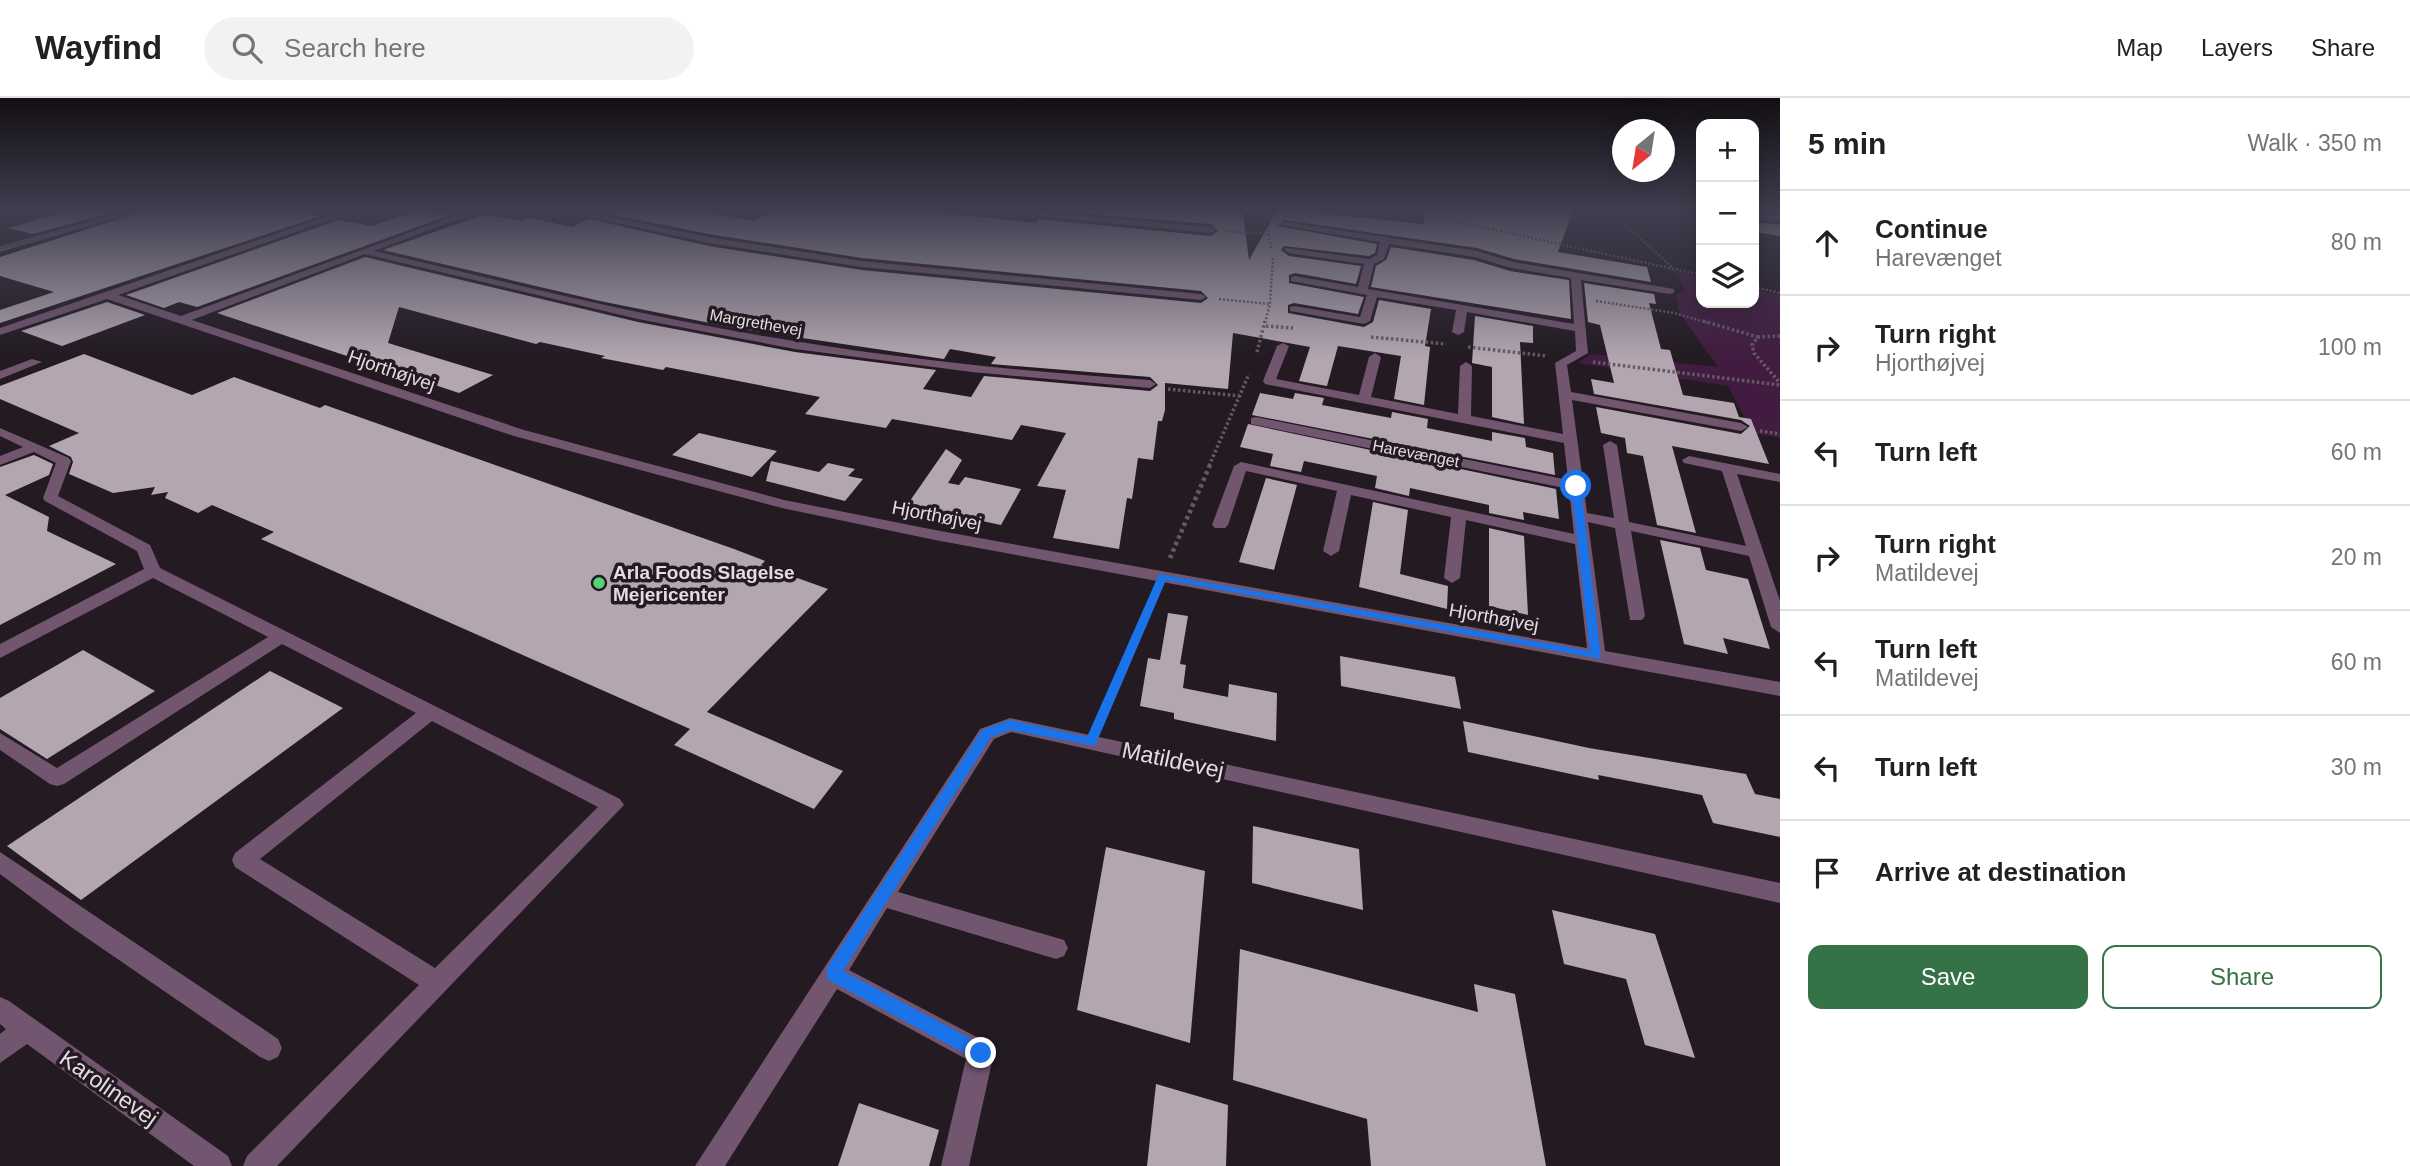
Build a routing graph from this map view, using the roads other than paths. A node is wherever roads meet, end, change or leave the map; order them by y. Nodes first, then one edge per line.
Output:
1 (212, 259) edge
2 (342, 259) edge
3 (395, 259) edge
4 (830, 259) edge
5 (1349, 259) edge
6 (1377, 259) edge
7 (1492, 259) edge
8 (1370, 262) junction
9 (1576, 275) junction
10 (1295, 279) dead end
11 (1367, 291) junction
12 (1670, 291) dead end
13 (107, 295) junction
14 (1201, 297) road end
15 (1294, 309) dead end
16 (1462, 310) junction
17 (181, 320) junction
18 (1581, 329) junction
19 (0, 332) edge
20 (1458, 332) dead end
21 (1283, 346) dead end
22 (1375, 356) dead end
23 (36, 362) dead end
24 (1466, 366) dead end
25 (0, 375) edge
26 (1150, 384) road end
27 (1564, 395) junction
28 (1364, 400) junction
29 (1464, 419) junction
30 (1256, 421) dead end
31 (1741, 427) dead end
32 (2, 432) edge
33 (1571, 440) junction
34 (1610, 445) dead end
35 (34, 447) junction
36 (1689, 460) dead end
37 (0, 461) edge
38 (1728, 468) junction
39 (1780, 478) edge
40 (1576, 486) junction
41 (1345, 489) junction
42 (1459, 514) junction
43 (1580, 516) junction
44 (1220, 525) dead end
45 (1623, 525) junction
46 (1583, 541) junction
47 (1331, 551) dead end
48 (1756, 553) junction
49 (153, 570) junction
50 (1452, 578) dead end
51 (1636, 616) dead end
52 (1780, 627) edge
53 (282, 636) junction
54 (0, 652) edge
55 (1597, 656) junction
56 (1780, 689) edge
57 (430, 712) junction
58 (0, 740) edge
59 (0, 861) edge
60 (1780, 893) edge
61 (882, 897) junction
62 (1056, 948) dead end
63 (833, 974) junction
64 (437, 983) junction
65 (0, 1009) edge
66 (26, 1029) junction
67 (270, 1048) dead end
68 (0, 1050) edge
69 (218, 1166) edge
70 (257, 1166) edge
71 (709, 1166) edge
72 (955, 1166) edge

1 - 13 street
2 - 17 street
3 - 26 street, Margrethevej
4 - 14 street
5 - 8 street
6 - 8 street
7 - 9 street
8 - 11 street
9 - 12 street
9 - 18 street
10 - 11 street
11 - 15 street
11 - 16 street
13 - 17 street, Hjorthøjvej
13 - 19 street
16 - 18 street
16 - 20 street
17 - 55 street, Hjorthøjvej
18 - 27 street
21 - 28 street
22 - 28 street
23 - 25 street
24 - 29 street
27 - 31 street
27 - 33 street
28 - 29 street
29 - 33 street
30 - 40 street, Harevænget
32 - 35 street
33 - 40 street
34 - 45 street
35 - 37 street
35 - 49 street
36 - 38 street
38 - 39 street
38 - 48 street
40 - 43 street
41 - 42 street
41 - 44 street
41 - 47 street
42 - 46 street
42 - 50 street
43 - 45 street
43 - 46 street
45 - 48 street
45 - 51 street
46 - 55 street
48 - 52 street
49 - 53 street
49 - 54 street
53 - 57 street
53 - 58 street
55 - 56 street, Hjorthøjvej
57 - 64 street
57 - 64 street
59 - 67 street
60 - 61 street, Matildevej
61 - 62 street
61 - 63 street, Matildevej
63 - 71 street, Matildevej
63 - 72 street
64 - 70 street
65 - 66 street, Karolinevej
66 - 68 street
66 - 69 street, Karolinevej

